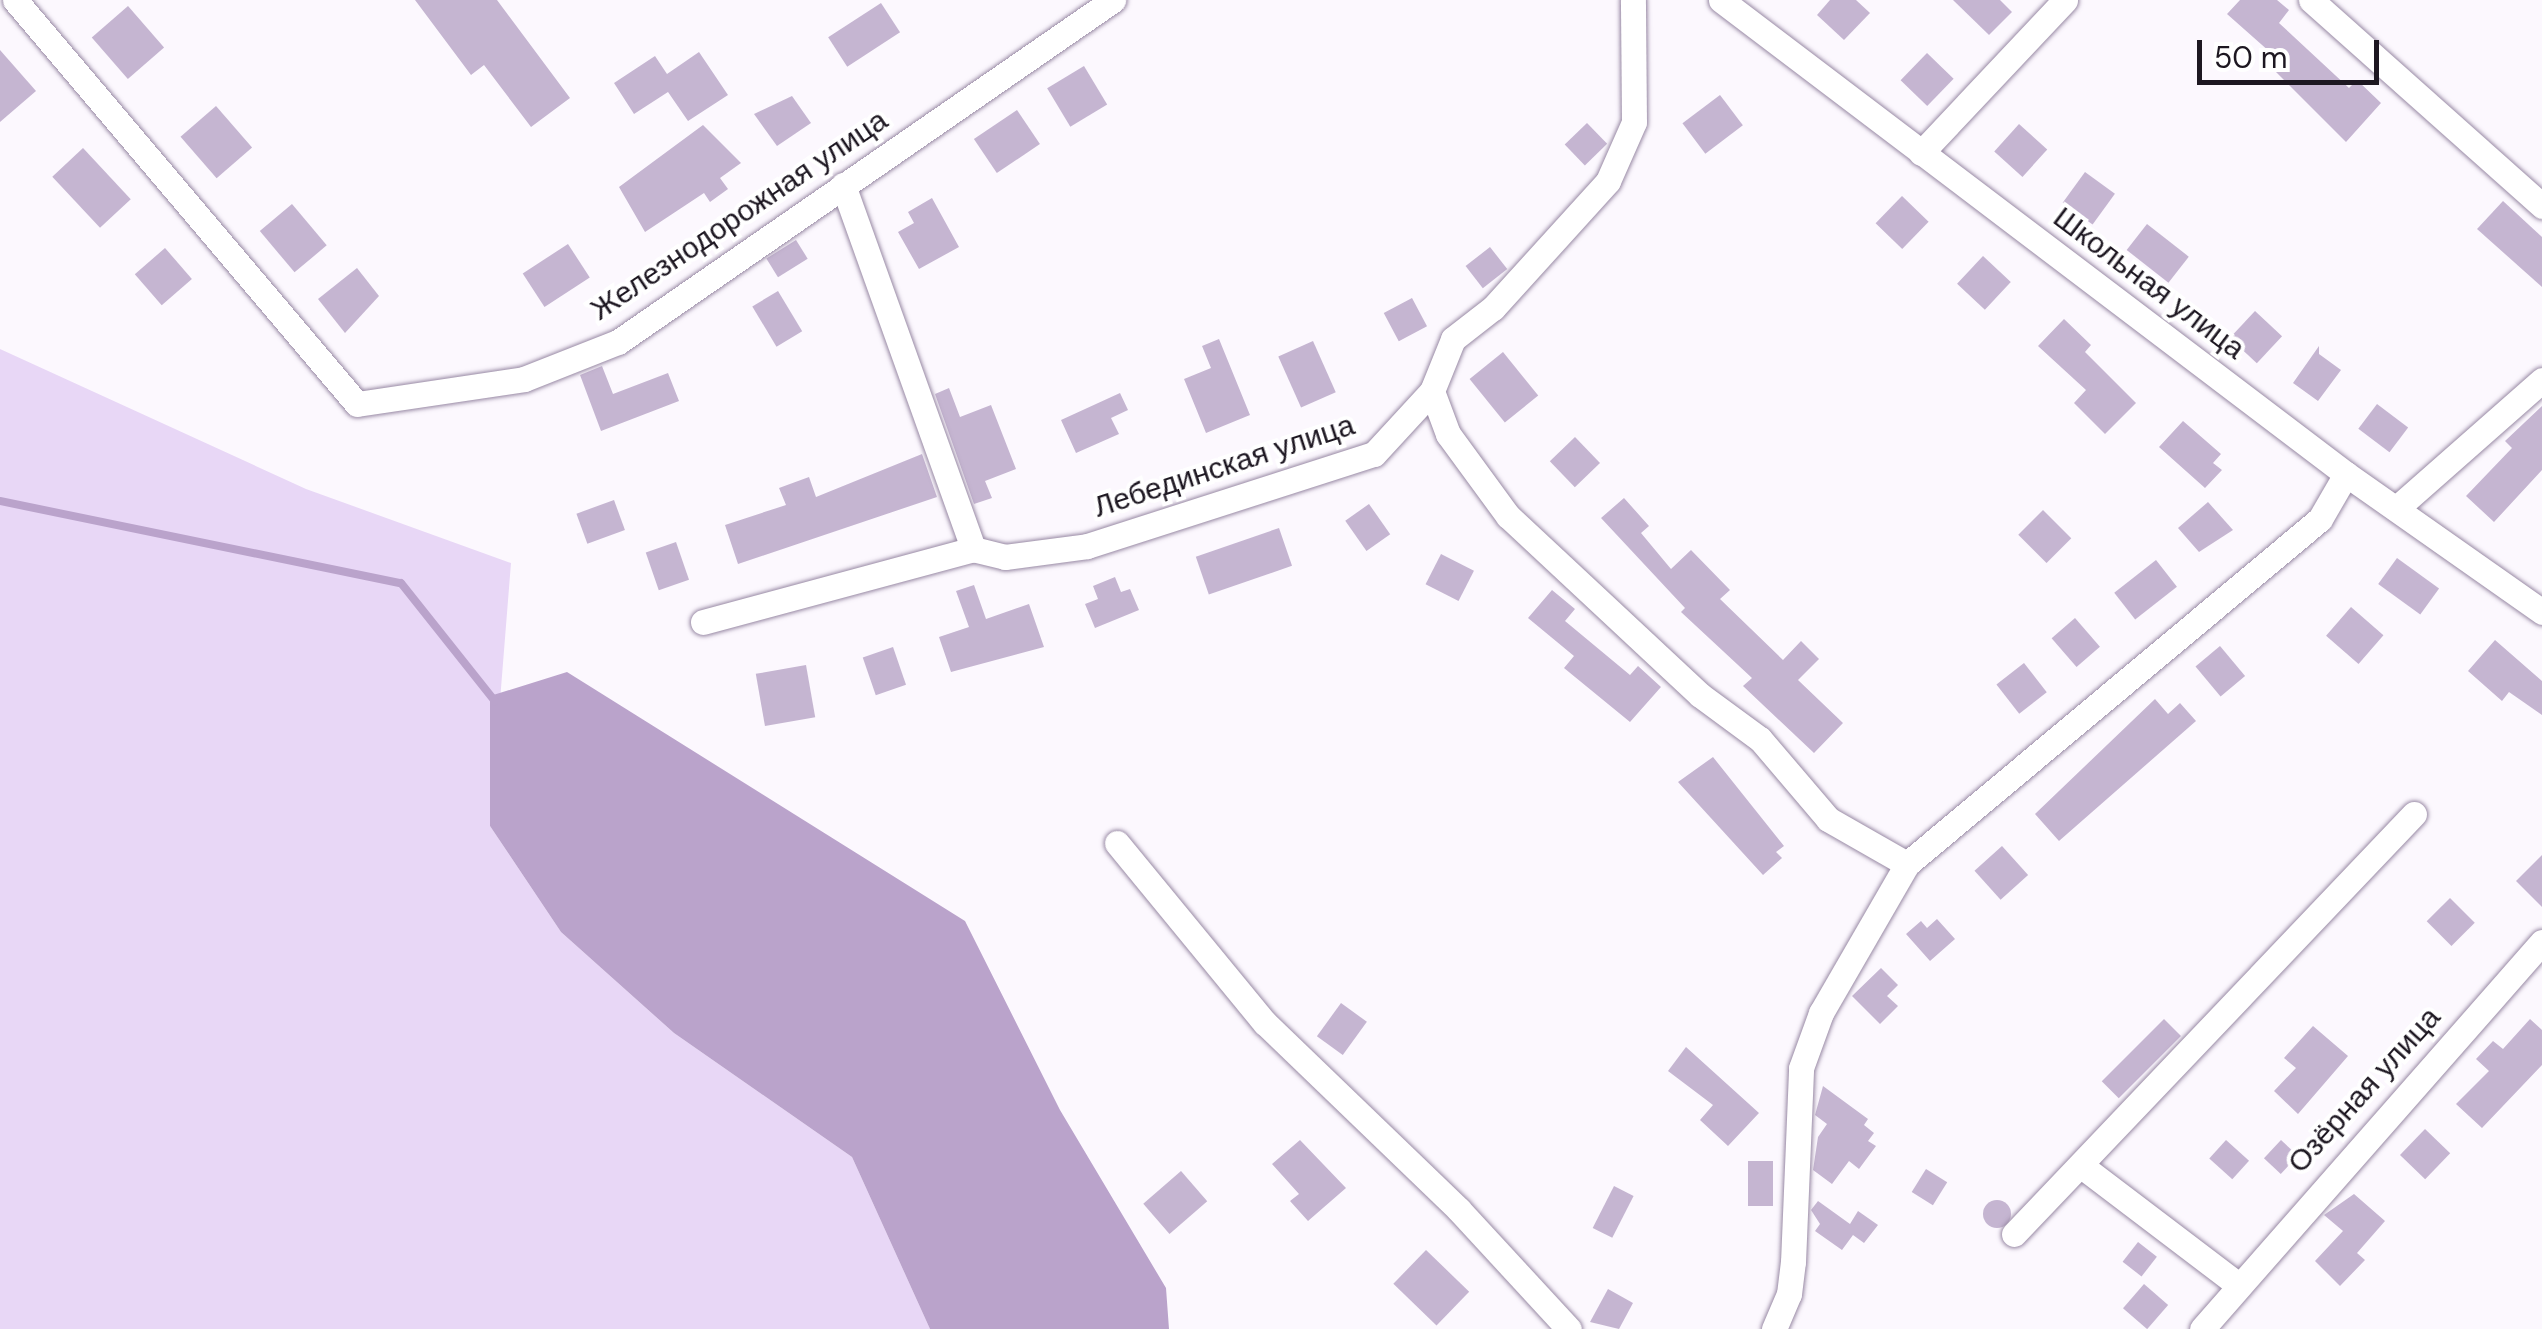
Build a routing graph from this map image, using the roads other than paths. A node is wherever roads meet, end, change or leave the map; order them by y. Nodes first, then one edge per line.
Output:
1 (14, 0) edge
2 (1114, 0) edge
3 (1633, 0) edge
4 (1721, 0) edge
5 (2065, 0) edge
6 (2311, 0) edge
7 (1921, 154) junction
8 (843, 186) junction
9 (2542, 206) edge
10 (2542, 380) edge
11 (1432, 391) junction
12 (2346, 474) junction
13 (2398, 508) junction
14 (973, 549) junction
15 (2542, 612) edge
16 (703, 622) dead end
17 (2414, 814) dead end
18 (1117, 843) dead end
19 (1906, 864) junction
20 (2542, 942) edge
21 (2083, 1166) junction
22 (2014, 1234) dead end
23 (2237, 1284) junction
24 (1569, 1329) edge
25 (1774, 1329) edge
26 (2202, 1329) edge

1 - 8 street, Железнодорожная улица
2 - 8 street, Железнодорожная улица
3 - 11 street
4 - 7 street, Школьная улица
5 - 7 street
6 - 9 street
7 - 12 street, Школьная улица
8 - 14 street
10 - 13 street
11 - 14 street, Лебединская улица
11 - 19 street
12 - 13 street, Школьная улица
12 - 19 street
13 - 15 street, Школьная улица
14 - 16 street, Лебединская улица
17 - 21 street
18 - 24 street
19 - 25 street
20 - 23 street, Озёрная улица
21 - 22 street
21 - 23 street
23 - 26 street, Озёрная улица

